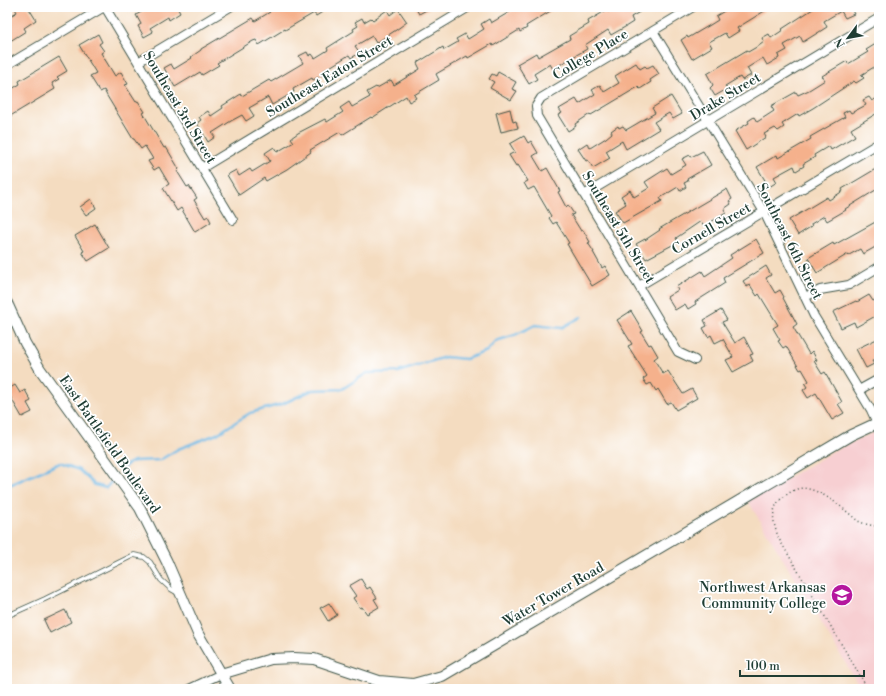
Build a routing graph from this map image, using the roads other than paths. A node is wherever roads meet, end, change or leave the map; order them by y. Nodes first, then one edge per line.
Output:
1 (104, 7) edge
2 (230, 7) edge
3 (692, 7) edge
4 (464, 8) edge
5 (879, 18) edge
6 (653, 31) junction
7 (138, 62) junction
8 (7, 65) edge
9 (541, 98) joint
10 (708, 122) junction
11 (879, 143) edge
12 (202, 168) junction
13 (584, 195) junction
14 (764, 212) junction
15 (233, 220) dead end
16 (879, 267) edge
17 (639, 286) junction
18 (805, 297) junction
19 (7, 303) edge
20 (695, 360) dead end
21 (879, 379) edge
22 (859, 390) junction
23 (878, 422) edge
24 (180, 594) junction
25 (7, 616) edge
26 (221, 674) junction
27 (189, 689) edge
28 (230, 689) edge

1 - 7 street, Southeast 3rd Street
1 - 8 street
2 - 7 street
3 - 6 street, College Place
4 - 12 street, Southeast Eaton Street
5 - 10 street, Drake Street
6 - 9 street, College Place
6 - 10 street, Southeast 6th Street
7 - 12 street, Southeast 3rd Street
9 - 13 street, Southeast 5th Street
10 - 13 street, Drake Street
10 - 14 street, Southeast 6th Street
11 - 14 street, Cornell Street
12 - 15 street, Southeast 3rd Street
13 - 17 street, Southeast 5th Street
14 - 17 street, Cornell Street
14 - 18 street, Southeast 6th Street
16 - 18 street
17 - 20 street, Southeast 5th Street
18 - 22 street, Southeast 6th Street
19 - 24 street, East Battlefield Boulevard
21 - 22 street
22 - 23 street, Southeast 6th Street
23 - 26 street, Water Tower Road
24 - 25 lane
24 - 26 street, East Battlefield Boulevard
26 - 27 street
26 - 28 street, East Battlefield Boulevard

